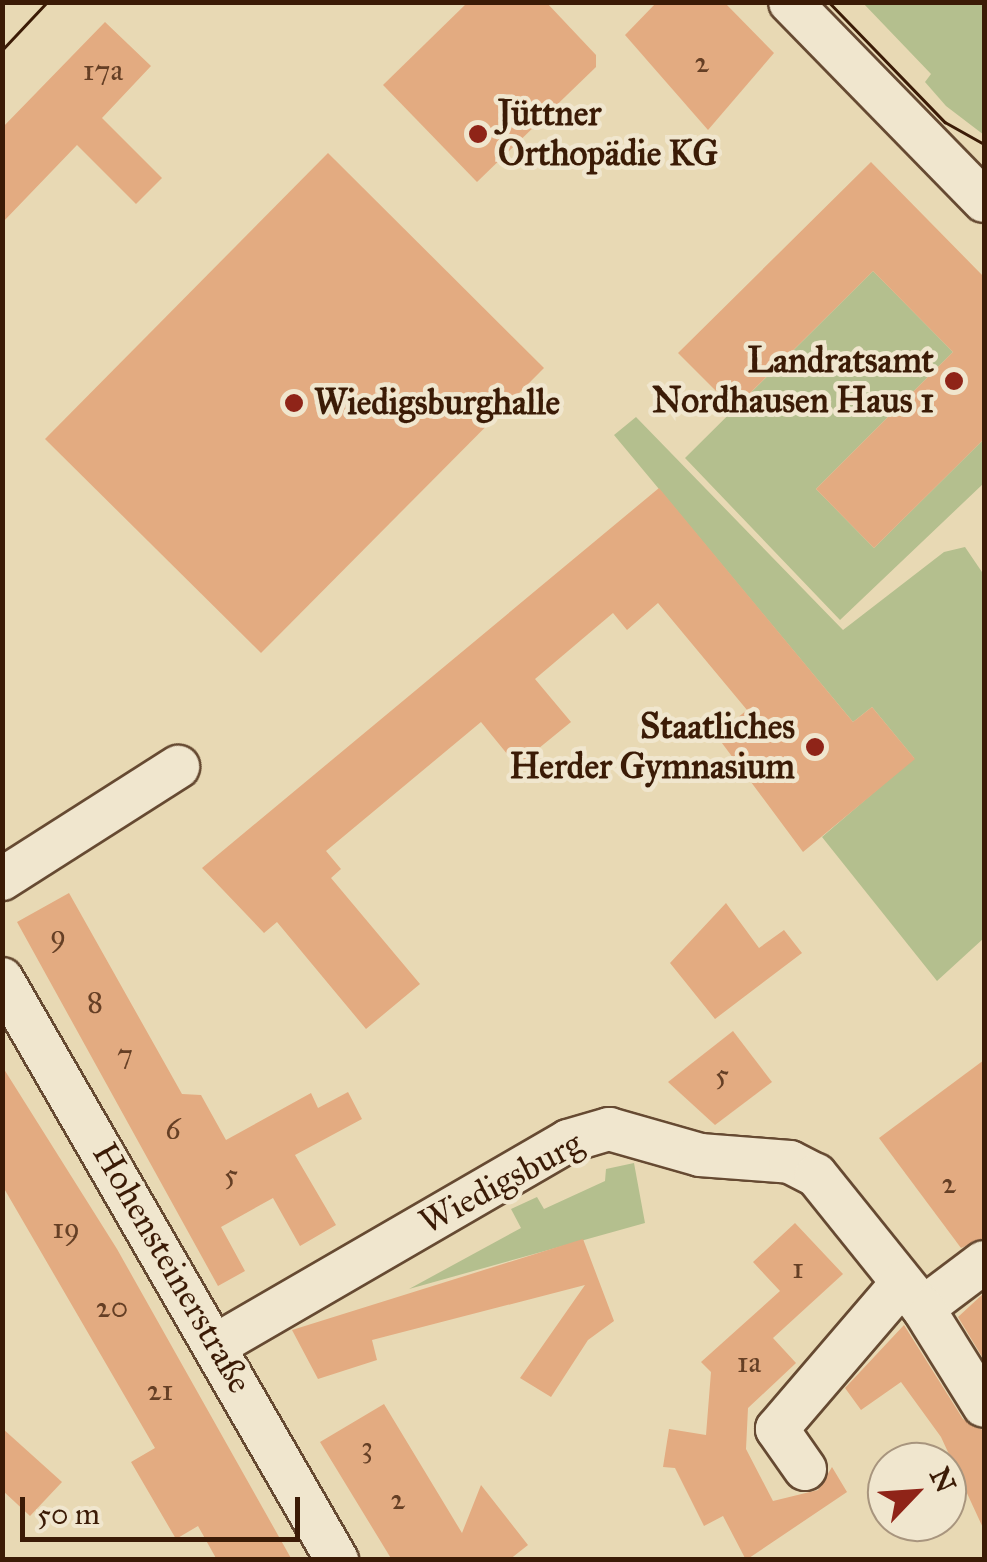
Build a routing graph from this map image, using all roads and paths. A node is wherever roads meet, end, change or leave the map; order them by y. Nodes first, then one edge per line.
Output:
1 (790, 2) edge
2 (984, 200) edge
3 (178, 767) dead end
4 (2, 879) edge
5 (2, 980) edge
6 (984, 1262) edge
7 (913, 1295) junction
8 (218, 1344) junction
9 (984, 1406) edge
10 (805, 1469) dead end
11 (338, 1560) edge

1 - 2 street
3 - 4 street
5 - 8 street, Hohensteinerstraße
6 - 7 street
7 - 8 street, Wiedigsburg
7 - 9 street, Wiedigsburg
7 - 10 street
8 - 11 street, Hohensteinerstraße

